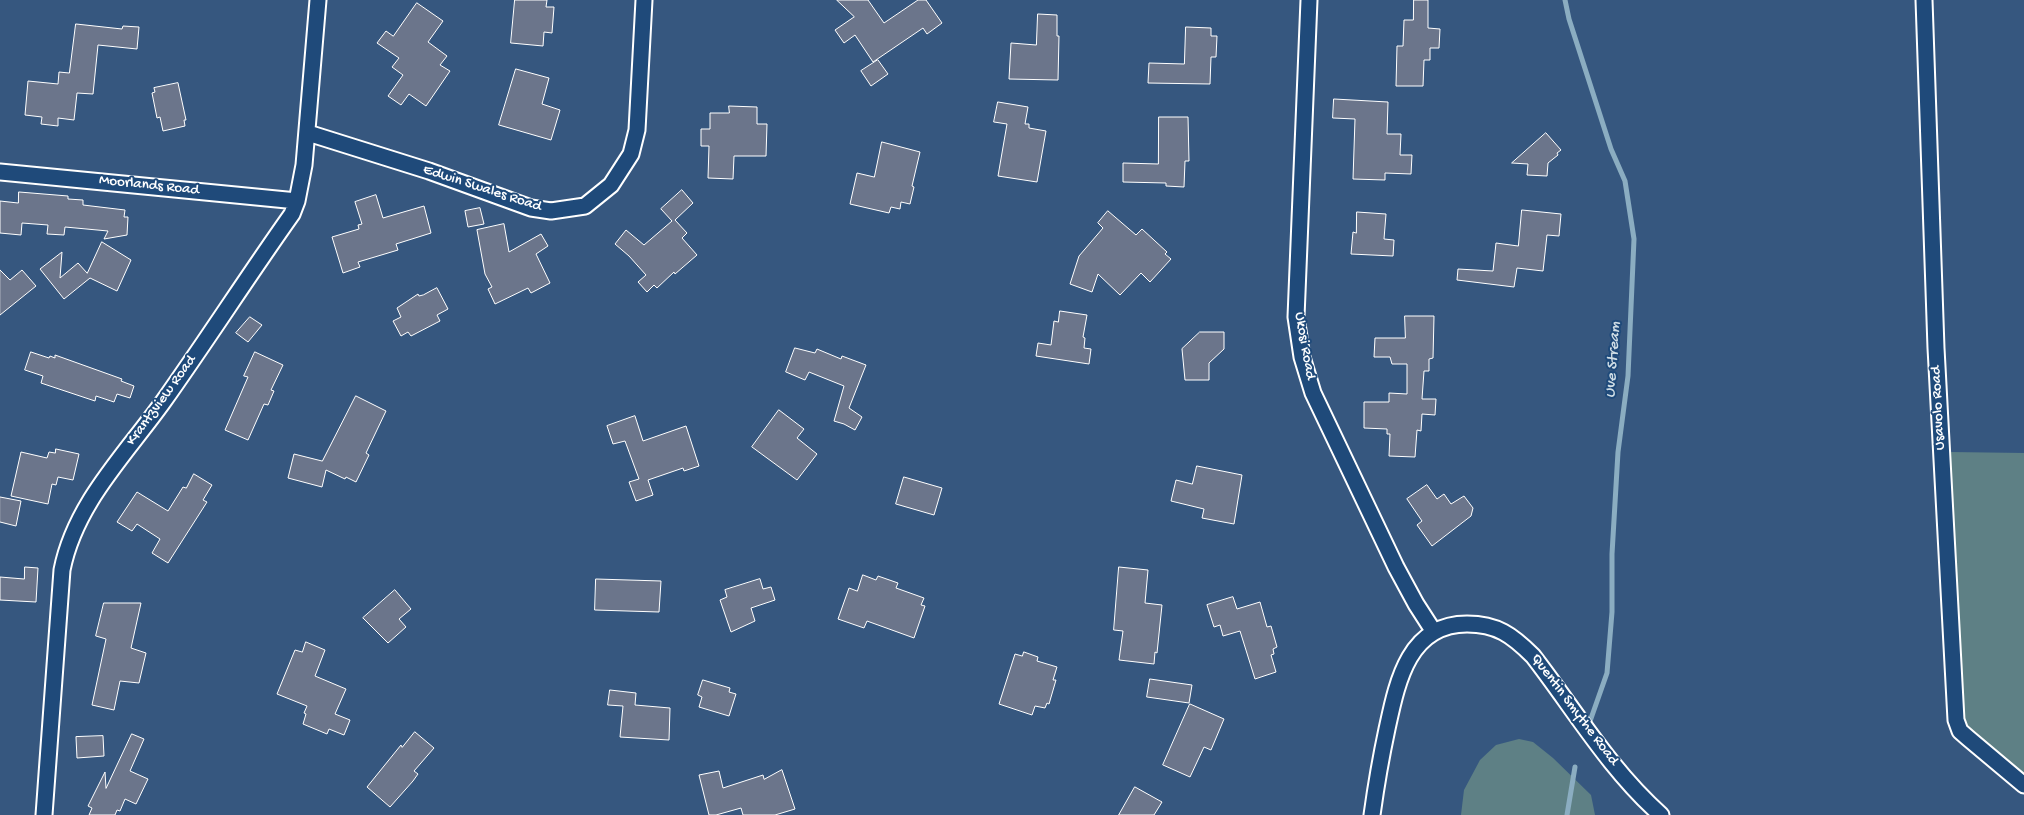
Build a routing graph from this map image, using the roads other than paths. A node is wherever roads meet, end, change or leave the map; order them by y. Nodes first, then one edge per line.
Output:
1 (318, 0) edge
2 (644, 0) edge
3 (1309, 0) edge
4 (1924, 0) edge
5 (308, 133) junction
6 (0, 172) edge
7 (297, 201) junction
8 (1434, 632) junction
9 (2024, 785) edge
10 (44, 815) edge
11 (1372, 815) edge
12 (1661, 815) edge

1 - 5 street, Krantzview Road
2 - 5 street, Edwin Swales Road
3 - 8 street, Ukosi Road
4 - 9 street, Usavolo Road
5 - 7 street, Krantzview Road
6 - 7 street, Moorlands Road
7 - 10 street, Krantzview Road
8 - 11 street, Quentin Smythe Road
8 - 12 street, Quentin Smythe Road

